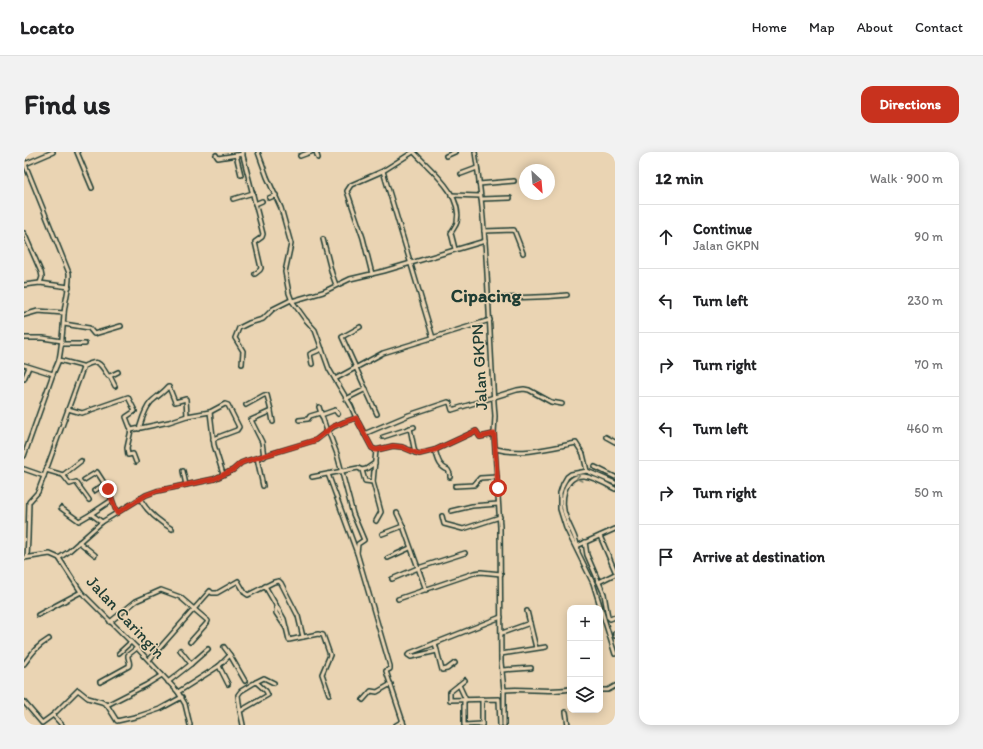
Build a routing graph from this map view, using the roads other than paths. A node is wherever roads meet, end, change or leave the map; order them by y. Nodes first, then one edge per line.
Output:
1 (52, 152) edge
2 (77, 152) edge
3 (258, 152) edge
4 (312, 152) edge
5 (316, 152) edge
6 (415, 152) edge
7 (455, 152) edge
8 (475, 152) edge
9 (242, 153) edge
10 (216, 155) dead end
11 (236, 155) junction
12 (300, 156) dead end
13 (446, 156) dead end
14 (318, 158) dead end
15 (24, 163) edge
16 (477, 168) junction
17 (383, 171) junction
18 (461, 174) dead end
19 (241, 175) dead end
20 (514, 182) dead end
21 (479, 184) junction
22 (92, 188) dead end
23 (253, 193) junction
24 (276, 195) junction
25 (451, 195) junction
26 (269, 198) dead end
27 (480, 198) junction
28 (510, 198) dead end
29 (233, 200) dead end
30 (262, 201) dead end
31 (255, 204) junction
32 (484, 230) junction
33 (24, 233) edge
34 (323, 239) dead end
35 (485, 241) junction
36 (455, 250) junction
37 (523, 253) dead end
38 (410, 263) junction
39 (255, 274) dead end
40 (372, 274) junction
41 (40, 283) junction
42 (24, 285) edge
43 (336, 285) junction
44 (69, 287) junction
45 (567, 295) dead end
46 (556, 296) junction
47 (489, 299) junction
48 (292, 300) junction
49 (558, 302) dead end
50 (64, 313) junction
51 (24, 315) edge
52 (490, 320) junction
53 (64, 324) junction
54 (121, 326) dead end
55 (360, 327) dead end
56 (24, 338) edge
57 (432, 338) junction
58 (62, 342) junction
59 (85, 344) dead end
60 (322, 349) junction
61 (59, 360) junction
62 (242, 364) dead end
63 (312, 364) dead end
64 (24, 365) edge
65 (29, 367) junction
66 (82, 367) junction
67 (356, 368) junction
68 (118, 372) dead end
69 (53, 374) junction
70 (110, 376) junction
71 (24, 379) edge
72 (335, 379) junction
73 (115, 386) dead end
74 (366, 389) junction
75 (494, 398) junction
76 (346, 399) junction
77 (562, 404) dead end
78 (246, 405) dead end
79 (319, 407) dead end
80 (68, 409) junction
81 (272, 411) junction
82 (210, 412) junction
83 (321, 414) junction
84 (338, 414) dead end
85 (377, 414) dead end
86 (187, 416) junction
87 (356, 418) junction
88 (298, 420) dead end
89 (273, 422) dead end
90 (414, 427) dead end
91 (410, 428) junction
92 (138, 429) junction
93 (131, 430) junction
94 (327, 431) junction
95 (364, 434) junction
96 (494, 434) junction
97 (383, 437) dead end
98 (606, 437) dead end
99 (214, 439) junction
100 (615, 442) edge
101 (25, 448) edge
102 (496, 449) junction
103 (376, 450) junction
104 (435, 450) junction
105 (415, 453) junction
106 (24, 456) edge
107 (264, 457) junction
108 (257, 458) junction
109 (81, 461) dead end
110 (136, 462) dead end
111 (375, 463) junction
112 (595, 467) dead end
113 (24, 468) edge
114 (587, 469) junction
115 (46, 470) junction
116 (362, 470) junction
117 (183, 471) dead end
118 (341, 471) junction
119 (223, 474) junction
120 (328, 474) junction
121 (64, 475) junction
122 (44, 476) junction
123 (312, 477) dead end
124 (450, 477) dead end
125 (497, 477) junction
126 (615, 477) edge
127 (84, 480) dead end
128 (373, 482) junction
129 (615, 483) edge
130 (105, 484) junction
131 (186, 485) junction
132 (263, 486) dead end
133 (455, 486) dead end
134 (615, 489) edge
135 (94, 491) dead end
136 (140, 498) junction
137 (89, 500) dead end
138 (112, 500) junction
139 (24, 501) edge
140 (29, 502) junction
141 (498, 504) junction
142 (61, 508) dead end
143 (451, 511) dead end
144 (117, 513) junction
145 (397, 513) dead end
146 (91, 514) junction
147 (442, 516) dead end
148 (500, 517) junction
149 (376, 521) dead end
150 (102, 522) junction
151 (403, 526) junction
152 (172, 529) dead end
153 (615, 529) edge
154 (382, 534) dead end
155 (600, 536) junction
156 (79, 542) junction
157 (585, 542) junction
158 (577, 546) junction
159 (410, 548) junction
160 (357, 553) junction
161 (466, 553) dead end
162 (95, 555) dead end
163 (25, 558) edge
164 (59, 558) junction
165 (388, 558) dead end
166 (418, 568) junction
167 (615, 571) edge
168 (501, 574) junction
169 (615, 574) edge
170 (392, 579) dead end
171 (599, 582) junction
172 (265, 586) junction
173 (426, 590) junction
174 (81, 592) junction
175 (398, 599) dead end
176 (194, 608) junction
177 (527, 611) dead end
178 (38, 615) dead end
179 (501, 617) junction
180 (615, 617) edge
181 (110, 622) junction
182 (530, 623) junction
183 (502, 633) junction
184 (615, 633) edge
185 (615, 636) edge
186 (303, 637) junction
187 (49, 639) dead end
188 (131, 642) junction
189 (190, 642) dead end
190 (435, 643) junction
191 (224, 647) dead end
192 (546, 647) dead end
193 (137, 648) junction
194 (536, 648) junction
195 (208, 649) dead end
196 (180, 650) dead end
197 (437, 651) junction
198 (119, 653) dead end
199 (501, 654) junction
200 (615, 654) edge
201 (230, 655) junction
202 (149, 660) junction
203 (455, 663) dead end
204 (24, 664) edge
205 (191, 664) junction
206 (219, 666) junction
207 (531, 668) dead end
208 (502, 670) junction
209 (162, 675) junction
210 (465, 680) dead end
211 (245, 681) dead end
212 (100, 682) dead end
213 (168, 682) junction
214 (256, 682) junction
215 (274, 683) dead end
216 (228, 684) dead end
217 (391, 684) junction
218 (459, 685) junction
219 (615, 686) edge
220 (504, 690) junction
221 (567, 690) edge
222 (603, 690) edge
223 (178, 692) junction
224 (329, 694) dead end
225 (182, 697) junction
226 (482, 699) junction
227 (363, 700) dead end
228 (465, 700) junction
229 (24, 702) edge
230 (107, 705) junction
231 (240, 711) junction
232 (566, 712) dead end
233 (53, 715) junction
234 (117, 722) junction
235 (403, 722) edge
236 (41, 724) edge
237 (62, 725) edge
238 (113, 725) edge
239 (190, 725) edge
240 (243, 725) edge
241 (396, 725) edge
242 (482, 725) edge
243 (500, 725) edge
244 (504, 725) edge
245 (568, 725) edge

1 - 15 street
2 - 22 street
3 - 24 street
4 - 12 street
5 - 14 street
6 - 17 street
6 - 25 street
7 - 13 street
8 - 16 street, Jalan GKPN
9 - 11 street
9 - 23 street
10 - 11 street
11 - 19 street
15 - 44 street
16 - 18 street
16 - 21 street, Jalan GKPN
17 - 38 street
17 - 40 street
20 - 21 street
21 - 27 street, Jalan GKPN
23 - 29 street
23 - 31 street
24 - 26 street
24 - 48 street
25 - 27 street
25 - 36 street
27 - 28 street
27 - 32 street, Jalan GKPN
30 - 31 street
31 - 39 street
32 - 35 street, Jalan GKPN
32 - 37 street
33 - 41 street
34 - 43 street
35 - 36 street
35 - 47 street, Jalan GKPN
36 - 38 street
38 - 40 street
38 - 57 street
40 - 43 street
41 - 42 street
41 - 44 street
43 - 48 street
44 - 50 street
45 - 46 street
46 - 47 street
46 - 49 street
47 - 52 street, Jalan GKPN
48 - 60 street
48 - 62 street
50 - 51 street
50 - 53 street
52 - 57 street
52 - 75 street, Jalan GKPN
53 - 54 street
53 - 58 street
55 - 67 street
56 - 58 street
57 - 67 street
58 - 59 street
58 - 61 street
60 - 63 street
60 - 72 street
61 - 66 street
61 - 69 street
64 - 65 street
65 - 69 street
65 - 71 street
66 - 70 street
66 - 80 street
67 - 72 street
67 - 74 street
68 - 70 street
69 - 101 street
70 - 73 street
72 - 76 street
74 - 76 street
74 - 85 street
75 - 77 street
75 - 95 street
75 - 96 street, Jalan GKPN
76 - 87 street
78 - 81 street
79 - 83 street
80 - 93 street
80 - 115 street
81 - 89 street
81 - 107 street
82 - 86 street
82 - 99 street
82 - 99 street
83 - 84 street
83 - 88 street
83 - 94 street
86 - 92 street
86 - 92 street
87 - 94 street
87 - 95 street
90 - 91 street
91 - 97 street
91 - 105 street
92 - 93 street
93 - 110 street
94 - 107 street
94 - 118 street
95 - 103 street
96 - 102 street, Jalan GKPN
96 - 104 street
98 - 100 street
99 - 119 street
101 - 106 street
102 - 114 street
102 - 125 street, Jalan GKPN
103 - 105 street
103 - 111 street
104 - 105 street
104 - 124 street
107 - 108 street
108 - 119 street
108 - 132 street
109 - 121 street
111 - 116 street
111 - 128 street
112 - 126 street
113 - 122 street
114 - 129 street
114 - 158 street
115 - 121 street
115 - 122 street
116 - 118 street
116 - 128 street
117 - 131 street
118 - 120 street
118 - 160 street
119 - 131 street
120 - 123 street
120 - 160 street
121 - 137 street
122 - 140 street
125 - 133 street
125 - 141 street, Jalan GKPN
127 - 130 street
128 - 149 street
130 - 135 street
130 - 138 street
131 - 136 street
134 -> 158 street
136 - 144 street
136 - 152 street
138 - 144 street
138 - 146 street
139 - 140 street
140 - 163 street
141 - 143 street
141 - 148 street, Jalan GKPN
142 - 146 street
144 - 150 street
145 - 151 street
146 - 150 street
147 - 148 street
148 - 168 street, Jalan GKPN
150 - 156 street
151 - 154 street
151 - 159 street
153 - 155 street
155 - 157 street
155 - 167 street
156 - 162 street
156 - 164 street
157 - 158 street
157 - 171 street
158 - 200 street
159 - 165 street
159 - 166 street
160 - 217 street
161 - 166 street
163 - 164 street
164 - 174 street, Jalan Caringin
166 - 170 street
166 - 173 street
168 - 173 street
168 - 179 street, Jalan GKPN
169 - 171 street
171 - 180 street
172 - 176 street
172 - 186 street
172 - 186 street
173 - 175 street
174 - 178 street
174 - 181 street, Jalan Caringin
176 - 181 street
176 - 189 street
176 - 202 street
177 - 182 street
179 - 183 street, Jalan GKPN
179 - 190 street
181 - 188 street, Jalan Caringin
182 - 183 street
182 - 194 street
183 - 199 street, Jalan GKPN
184 - 185 street
186 - 224 street
187 - 204 street
188 - 193 street, Jalan Caringin
188 - 198 street
190 - 197 street
190 - 197 street
191 - 201 street
192 - 194 street
193 - 202 street, Jalan Caringin
193 - 212 street
194 - 199 street
195 - 205 street
196 - 205 street
197 - 203 street
199 - 208 street, Jalan GKPN
201 - 206 street
201 - 211 street
202 - 209 street, Jalan Caringin
205 - 213 street
206 - 216 street
206 - 223 street
207 - 208 street
208 - 220 street, Jalan GKPN
209 - 213 street, Jalan Caringin
209 - 230 street
210 - 218 street
213 - 223 street, Jalan Caringin
214 - 215 street
214 - 231 street
214 - 231 street
217 - 227 street
217 - 235 street
218 - 228 street
218 - 228 street
219 - 222 street
220 - 221 street
220 - 244 street, Jalan GKPN
223 - 225 street, Jalan Caringin
225 - 234 street
225 - 239 street, Jalan Caringin
226 - 228 street
226 - 242 street
226 - 243 street
228 - 242 street
229 - 236 street
230 - 233 street
230 - 234 street
231 - 240 street
232 - 245 street
233 - 236 street
233 - 237 street
234 - 238 street
235 - 241 street

